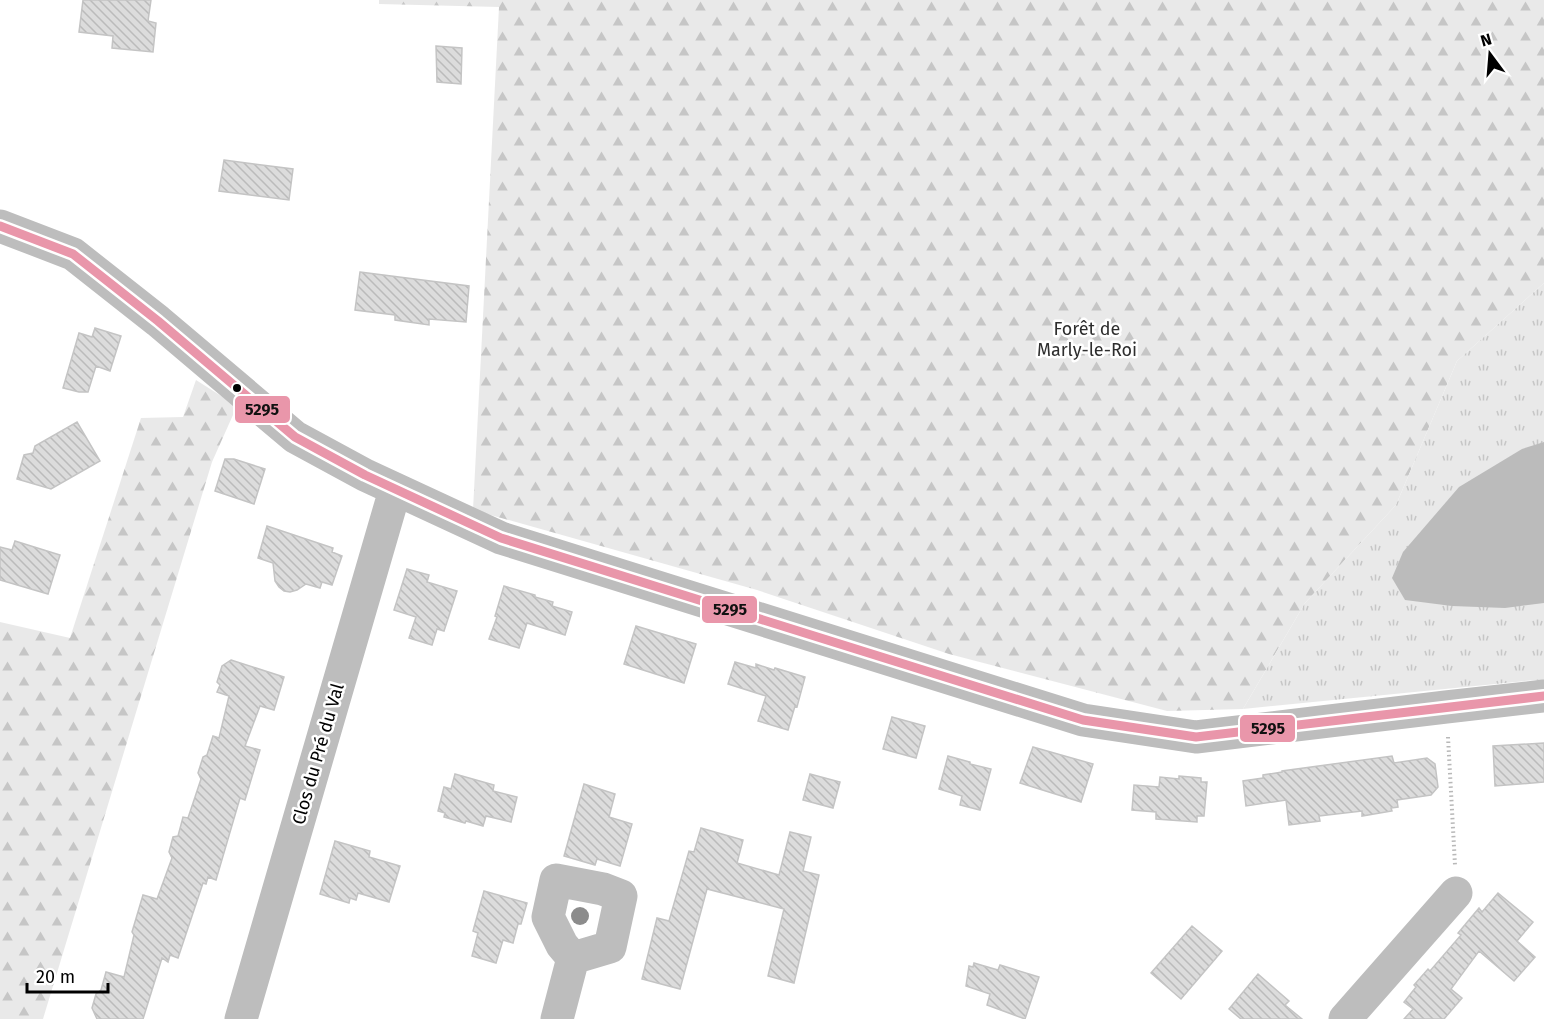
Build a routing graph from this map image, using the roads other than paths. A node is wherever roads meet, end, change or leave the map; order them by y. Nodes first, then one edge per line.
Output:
1 (0, 226) edge
2 (395, 490) junction
3 (1544, 696) edge
4 (1456, 892) road end
5 (573, 958) dead end
6 (241, 1019) edge
7 (557, 1019) edge
8 (1345, 1019) edge

1 - 2 street
2 - 3 street
2 - 6 street, Clos du Pré du Val
4 - 8 street
5 - 7 street

